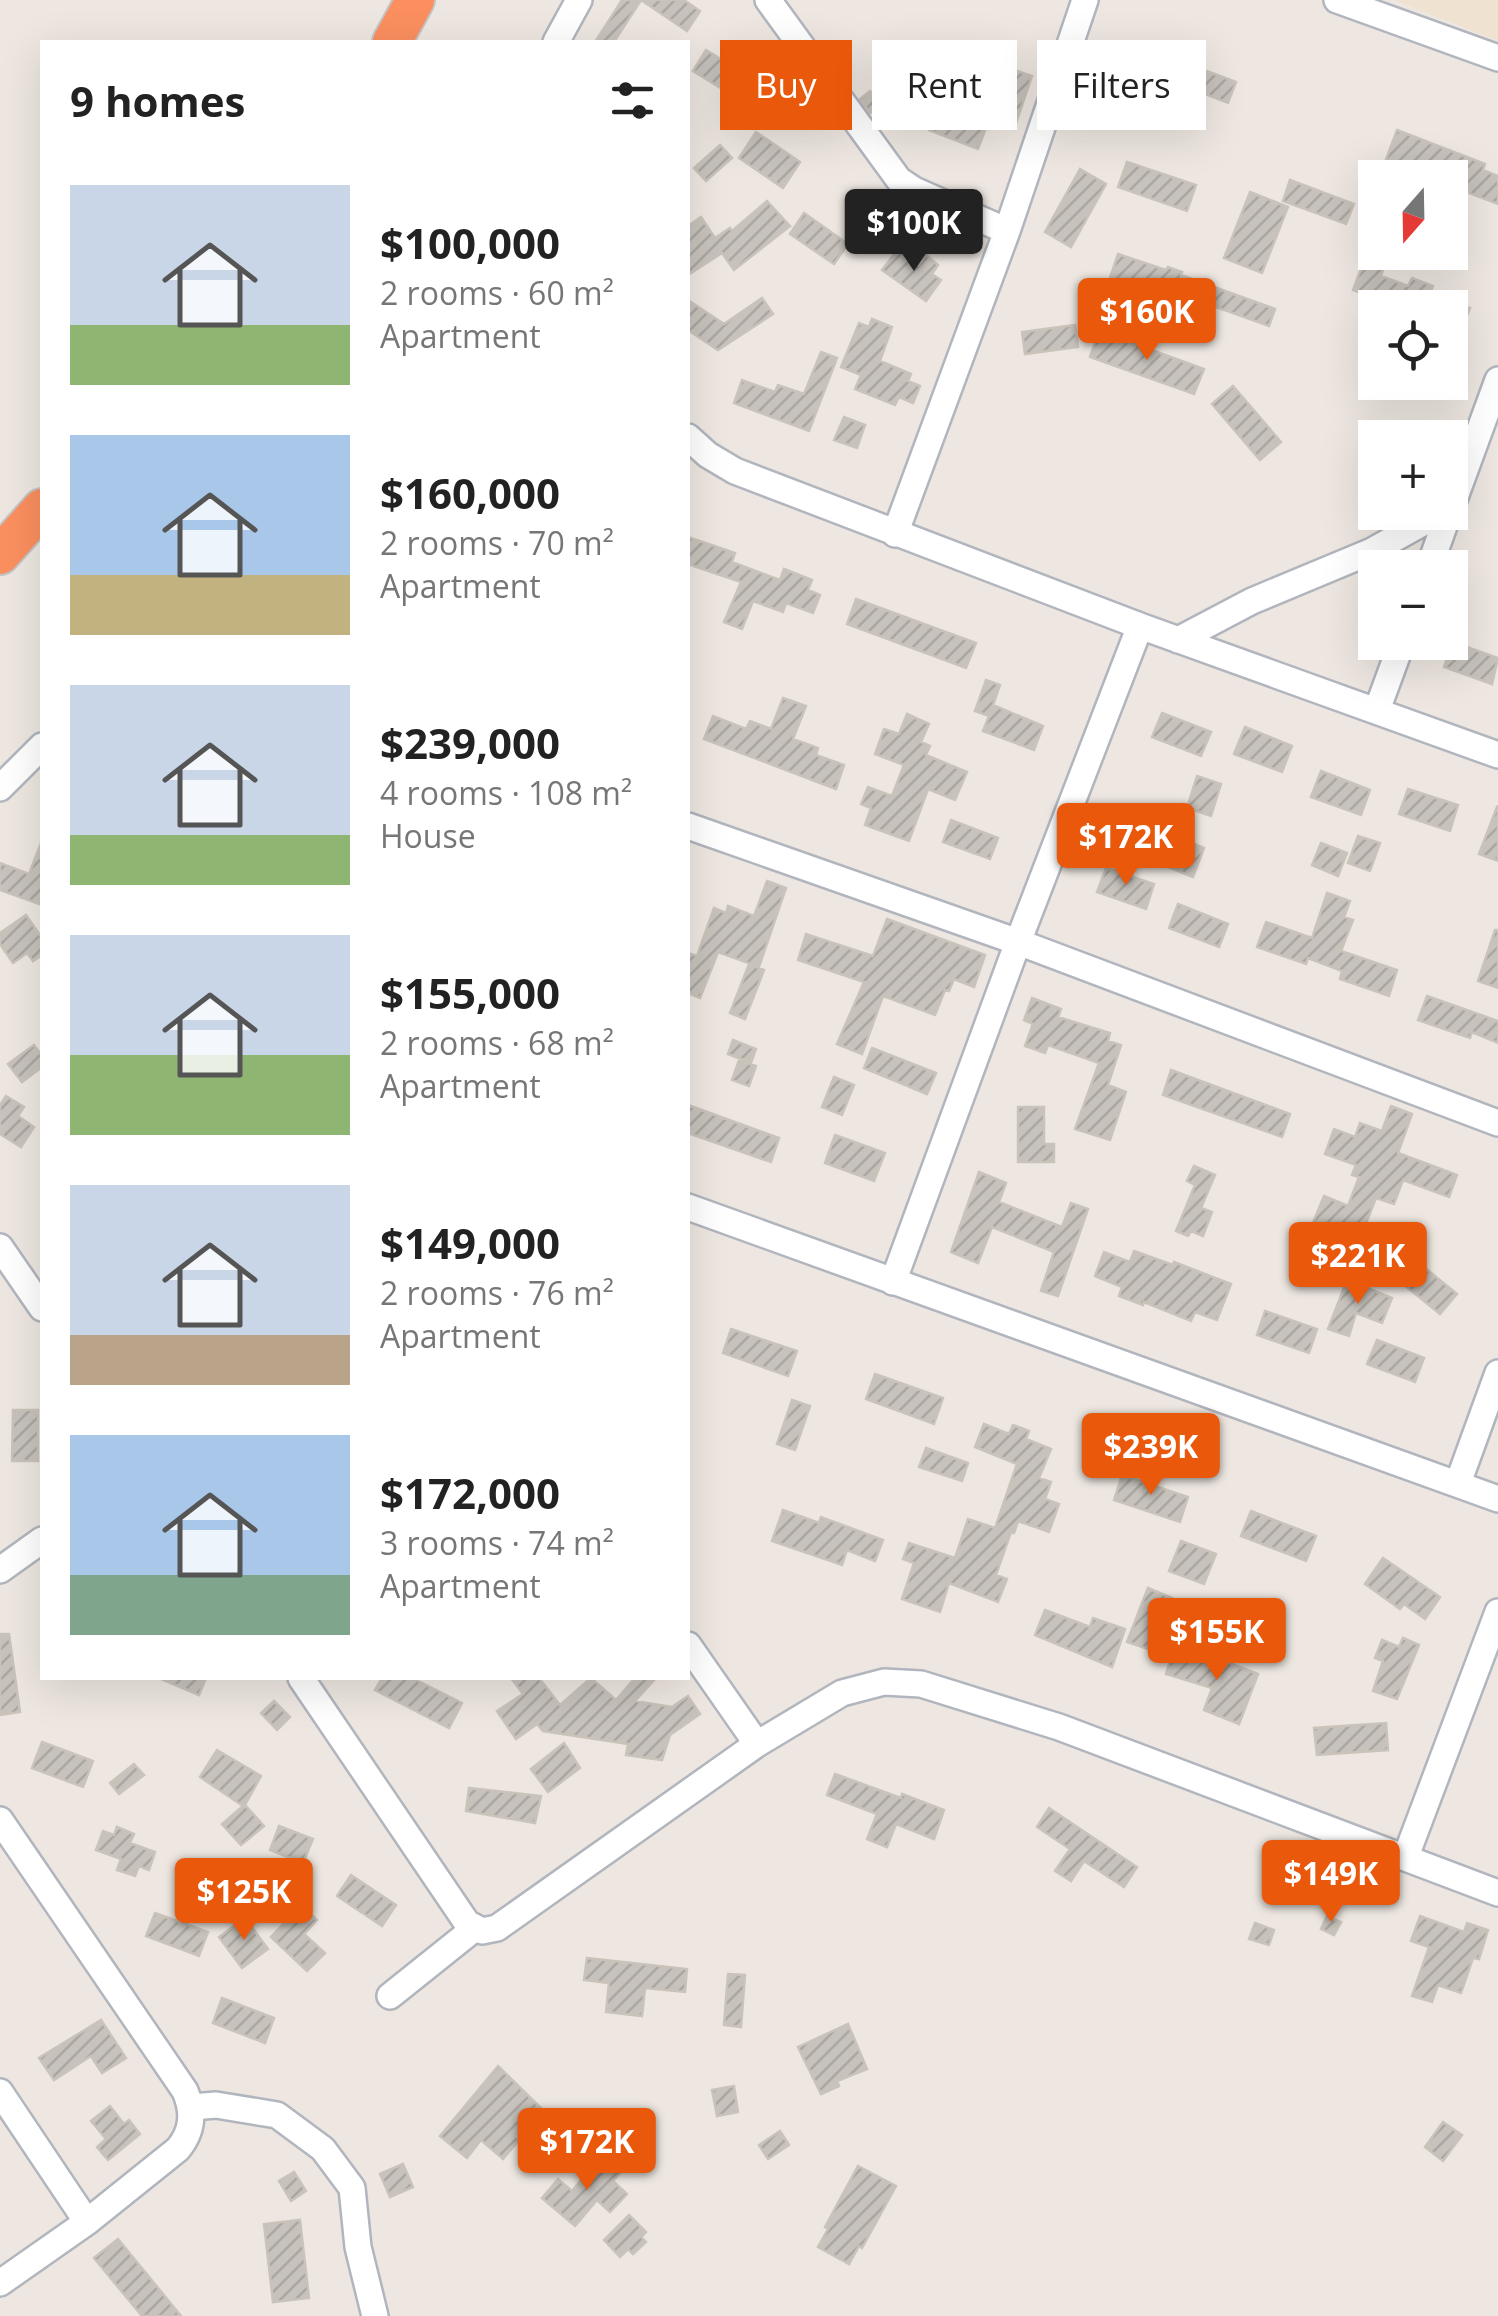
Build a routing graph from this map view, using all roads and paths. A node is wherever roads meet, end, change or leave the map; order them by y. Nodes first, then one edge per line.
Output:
1 (415, 0) edge
2 (580, 0) edge
3 (768, 0) edge
4 (1086, 0) edge
5 (1337, 0) edge
6 (393, 40) edge
7 (557, 40) edge
8 (1498, 58) edge
9 (1007, 231) junction
10 (1496, 396) edge
11 (690, 439) edge
12 (1468, 464) edge
13 (40, 510) edge
14 (1412, 530) edge
15 (895, 534) junction
16 (0, 555) edge
17 (1140, 626) junction
18 (1178, 640) junction
19 (1395, 660) edge
20 (1376, 710) junction
21 (40, 748) edge
22 (1498, 755) edge
23 (0, 788) edge
24 (690, 827) edge
25 (1018, 942) junction
26 (1498, 1123) edge
27 (690, 1208) edge
28 (0, 1247) edge
29 (893, 1282) junction
30 (40, 1305) edge
31 (1498, 1374) edge
32 (1458, 1483) junction
33 (1498, 1499) edge
34 (40, 1541) edge
35 (0, 1570) edge
36 (1498, 1612) edge
37 (690, 1648) edge
38 (301, 1680) edge
39 (757, 1744) junction
40 (0, 1820) edge
41 (1406, 1856) junction
42 (1498, 1893) edge
43 (474, 1928) junction
44 (390, 1996) dead end
45 (0, 2092) edge
46 (192, 2107) junction
47 (88, 2222) junction
48 (0, 2283) edge
49 (374, 2316) edge

1 - 6 highway
2 - 7 street
3 - 9 street
4 - 9 street
5 - 8 street
9 - 15 street
10 - 12 street
11 - 15 street
13 - 16 highway
14 - 18 street
15 - 17 street
17 - 18 street
17 - 25 street
18 - 20 street
19 - 20 street
20 - 22 street
21 - 23 street
24 - 25 street
25 - 26 street
25 - 29 street
27 - 29 street
28 - 30 street
29 - 32 street
31 - 32 street
32 - 33 street
34 - 35 street
36 - 41 street
37 - 39 street
38 - 43 street
39 - 41 street
39 - 43 street
40 - 46 street
41 - 42 street
43 - 44 street
45 - 47 street
46 - 47 street
46 - 49 street
47 - 48 street

